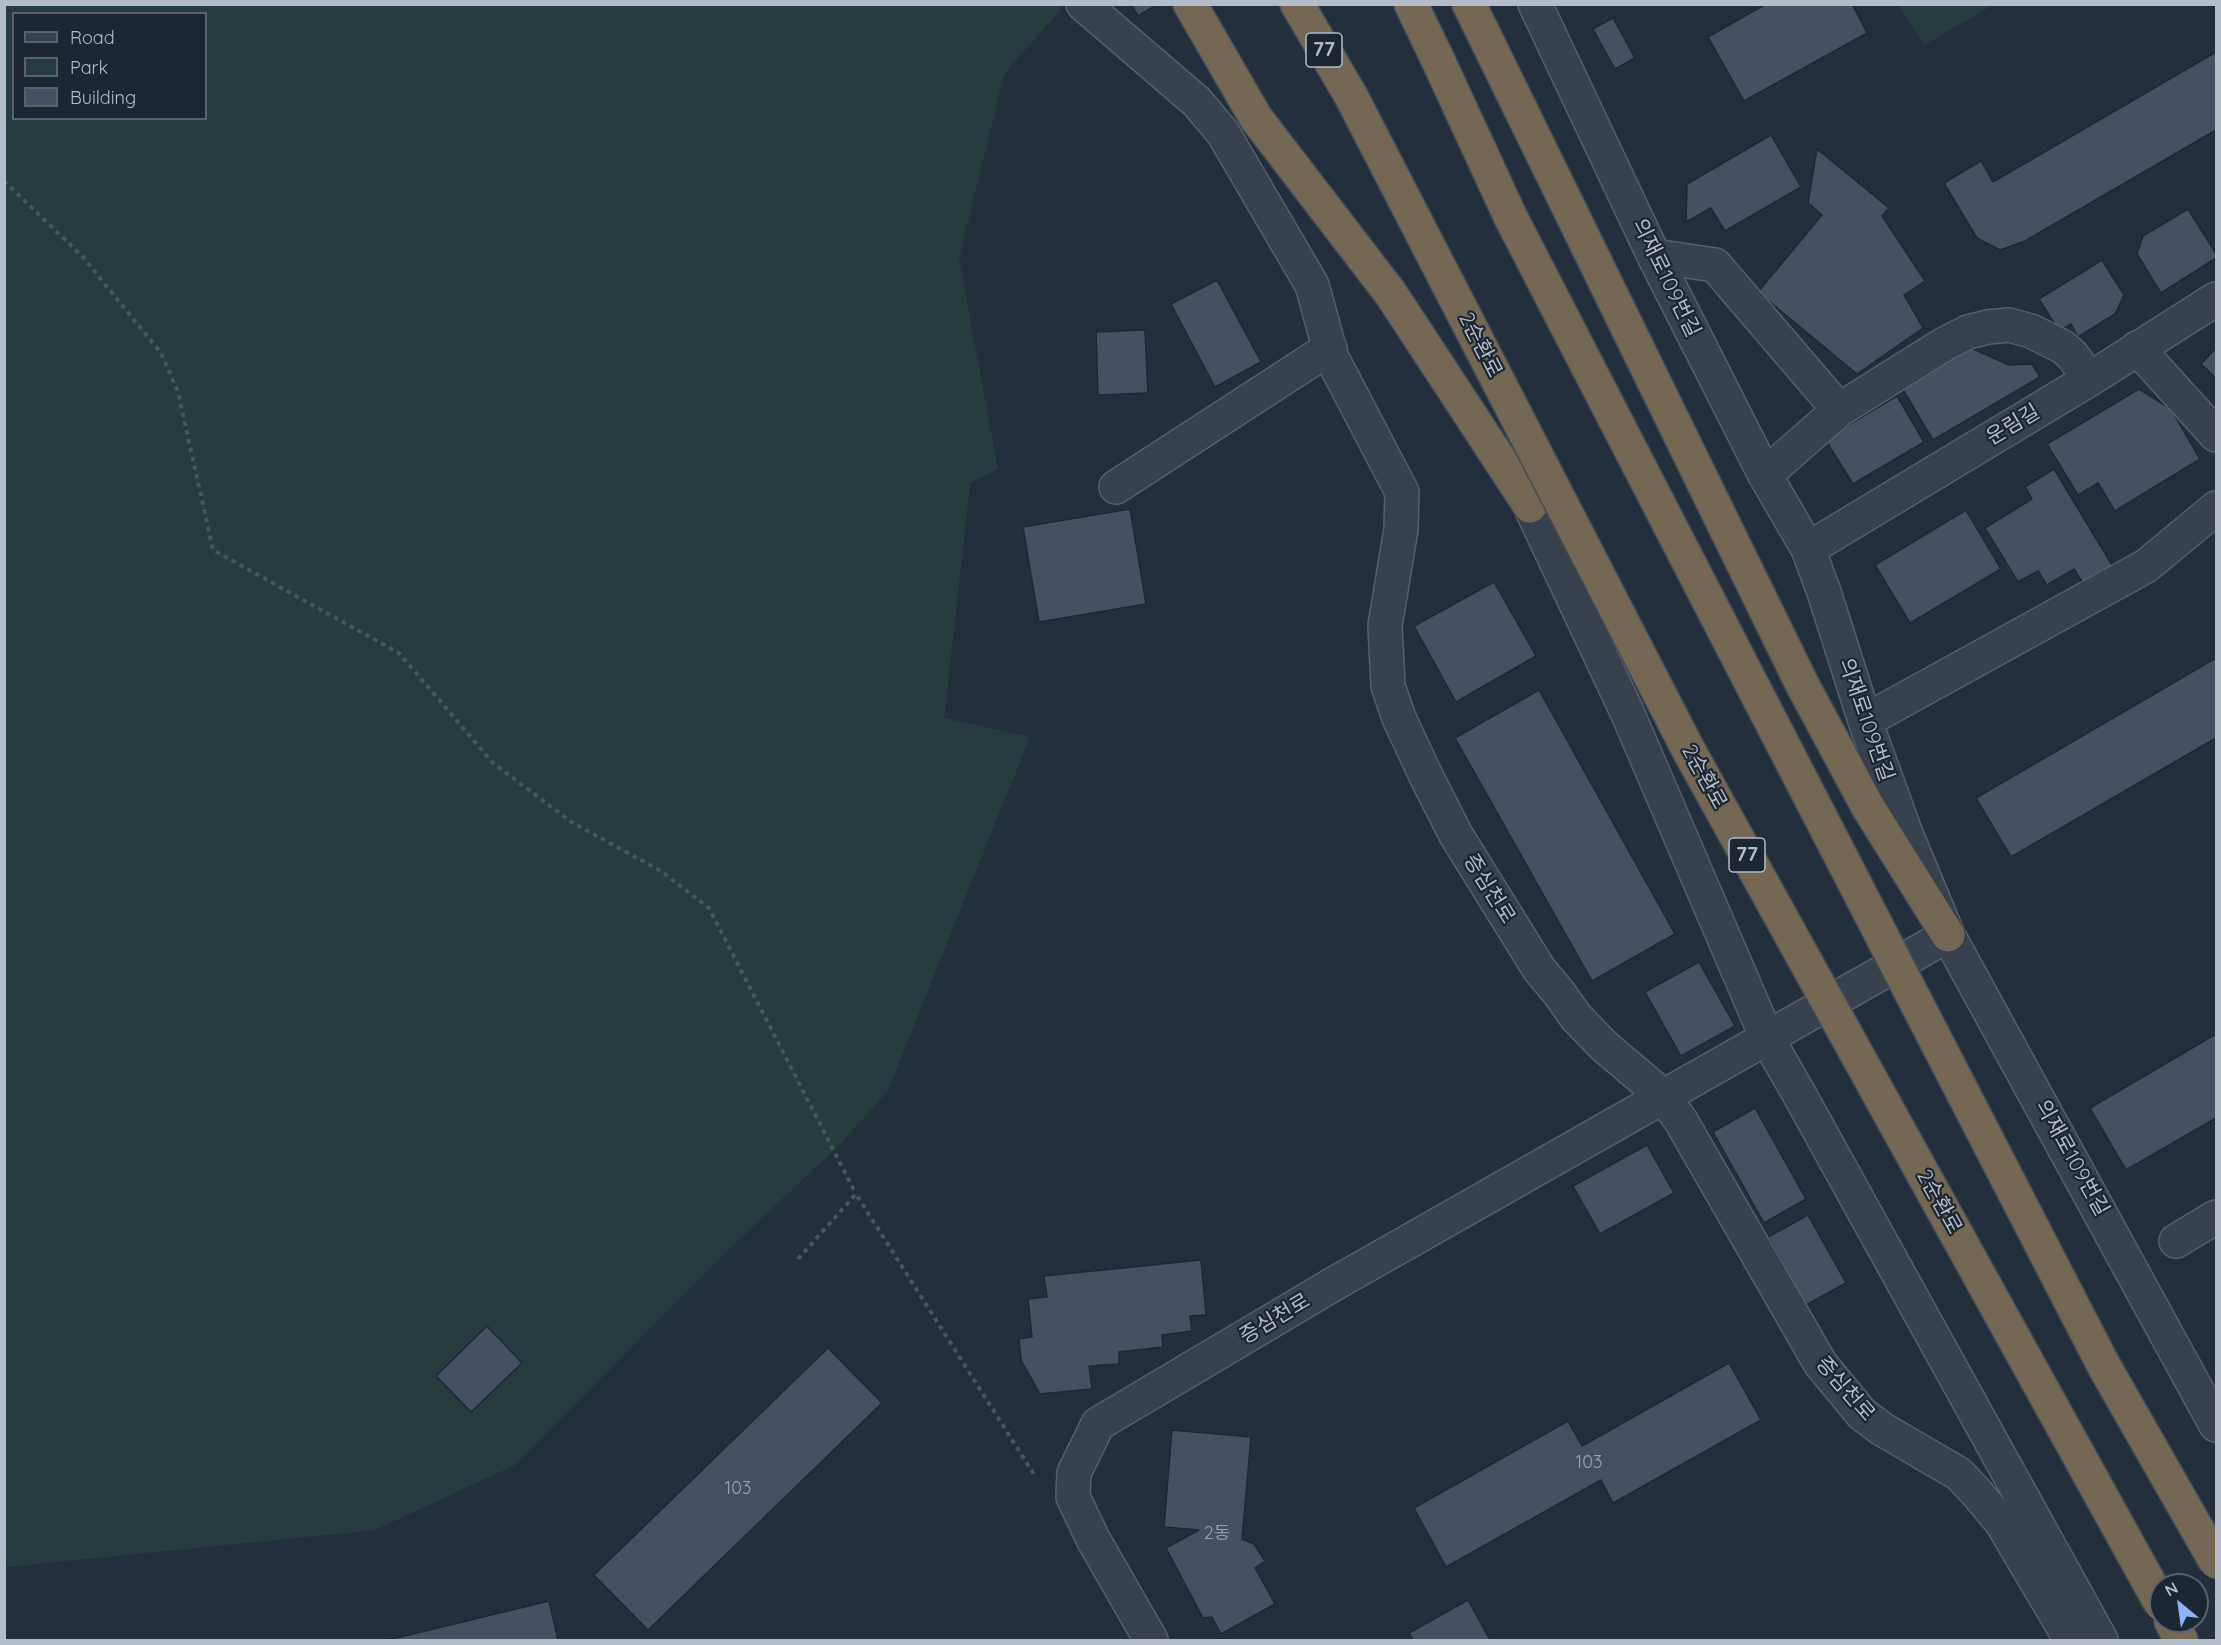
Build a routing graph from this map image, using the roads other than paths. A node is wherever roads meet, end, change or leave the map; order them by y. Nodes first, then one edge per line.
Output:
1 (1083, 4) edge
2 (1190, 4) edge
3 (1298, 4) edge
4 (1411, 4) edge
5 (1469, 4) edge
6 (1535, 4) edge
7 (1654, 256) junction
8 (2217, 299) edge
9 (1330, 348) junction
10 (2137, 348) junction
11 (2090, 379) junction
12 (1839, 410) junction
13 (2217, 435) edge
14 (1765, 475) junction
15 (1116, 487) dead end
16 (1530, 506) joint
17 (2217, 508) edge
18 (1808, 549) junction
19 (1865, 721) junction
20 (1948, 936) junction
21 (1767, 1038) junction
22 (1663, 1096) junction
23 (2217, 1217) edge
24 (2176, 1240) dead end
25 (2217, 1425) edge
26 (2217, 1562) edge
27 (2149, 1582) edge
28 (1151, 1641) edge
29 (2072, 1641) edge
30 (2101, 1641) edge

1 - 9 street, 증심천로
2 - 16 highway
3 - 27 highway, 2순환로 / 77, bridge
4 - 26 highway, bridge
5 - 20 highway
6 - 7 street, 의재로109번길
7 - 12 street
7 - 14 street, 의재로109번길
8 - 10 street, 운림길
9 - 15 street
9 - 22 street, 증심천로
10 - 11 street, 운림길
10 - 13 street
11 - 12 street
11 - 18 street, 운림길
12 - 14 street
14 - 18 street, 의재로109번길
16 - 21 street
17 - 19 street
18 - 19 street, 의재로109번길
19 - 20 street, 의재로109번길
20 - 21 street, 증심천로
20 - 25 street, 의재로109번길
21 - 22 street, 증심천로
21 - 30 street
22 - 28 street, 증심천로
22 - 29 street, 증심천로
23 - 24 street

